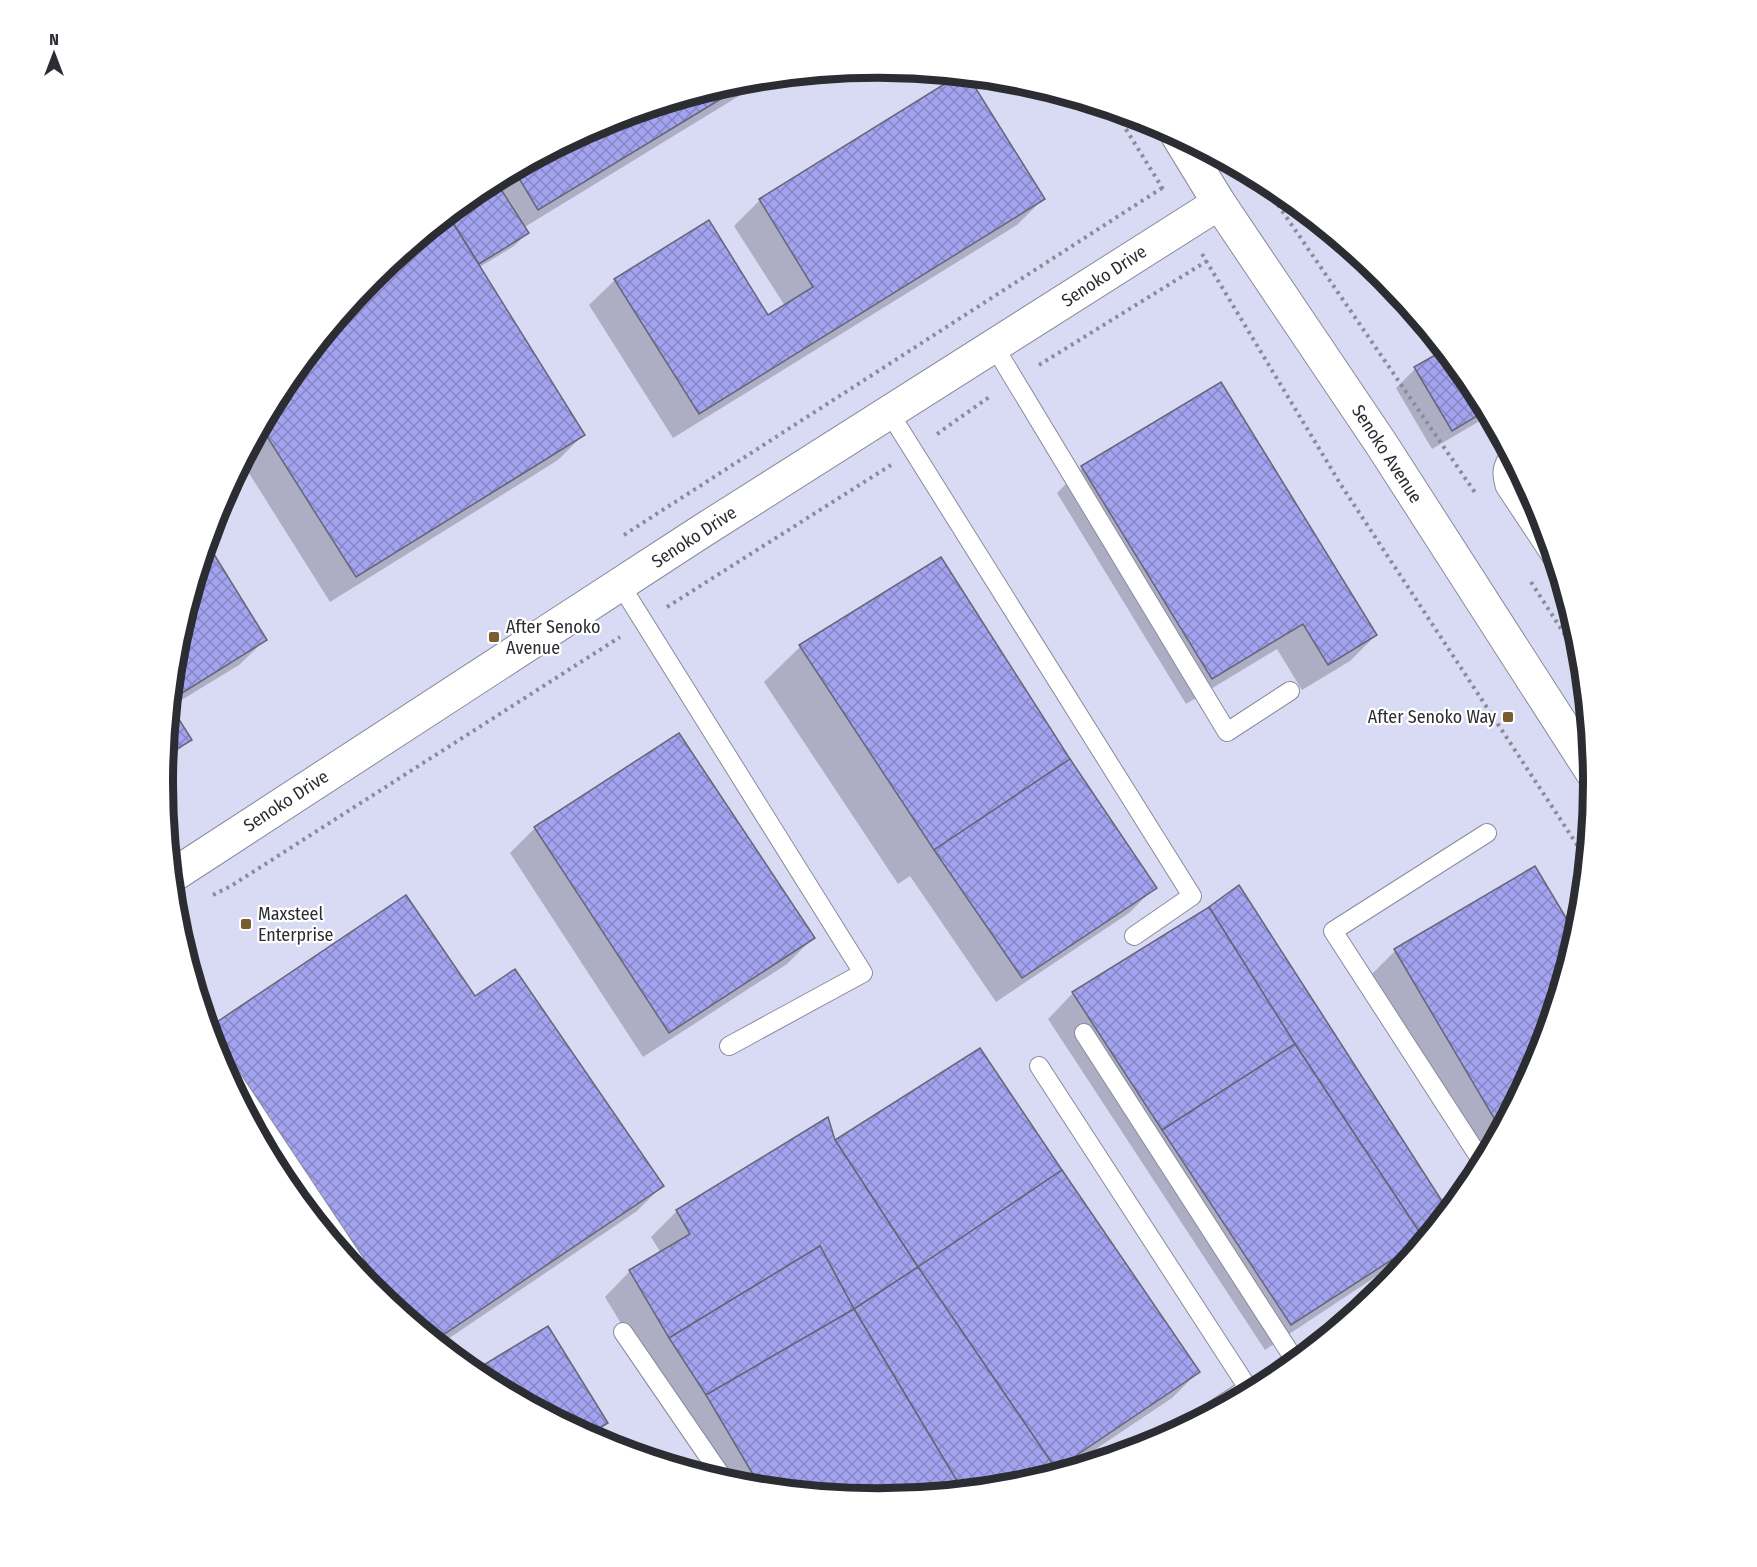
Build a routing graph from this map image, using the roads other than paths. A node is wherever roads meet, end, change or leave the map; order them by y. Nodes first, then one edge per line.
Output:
1 (1204, 159) edge
2 (1219, 202) junction
3 (994, 346) junction
4 (889, 412) junction
5 (1505, 460) edge
6 (1541, 541) edge
7 (620, 584) junction
8 (1290, 691) dead end
9 (1583, 758) edge
10 (1487, 833) dead end
11 (179, 872) edge
12 (1134, 936) dead end
13 (1084, 1033) dead end
14 (729, 1046) dead end
15 (1039, 1066) dead end
16 (255, 1113) edge
17 (1477, 1155) edge
18 (336, 1235) edge
19 (623, 1332) dead end
20 (1291, 1355) edge
21 (1246, 1385) edge
22 (717, 1470) edge

1 - 2 street, Senoko Avenue
2 - 3 street, Senoko Drive
2 - 9 street, Senoko Avenue
3 - 4 street, Senoko Drive
3 - 8 lane
4 - 7 street, Senoko Drive
4 - 12 lane
5 - 6 lane
7 - 11 street, Senoko Drive
7 - 14 lane
10 - 17 lane
13 - 20 lane
15 - 21 lane
16 - 18 lane
19 - 22 lane

